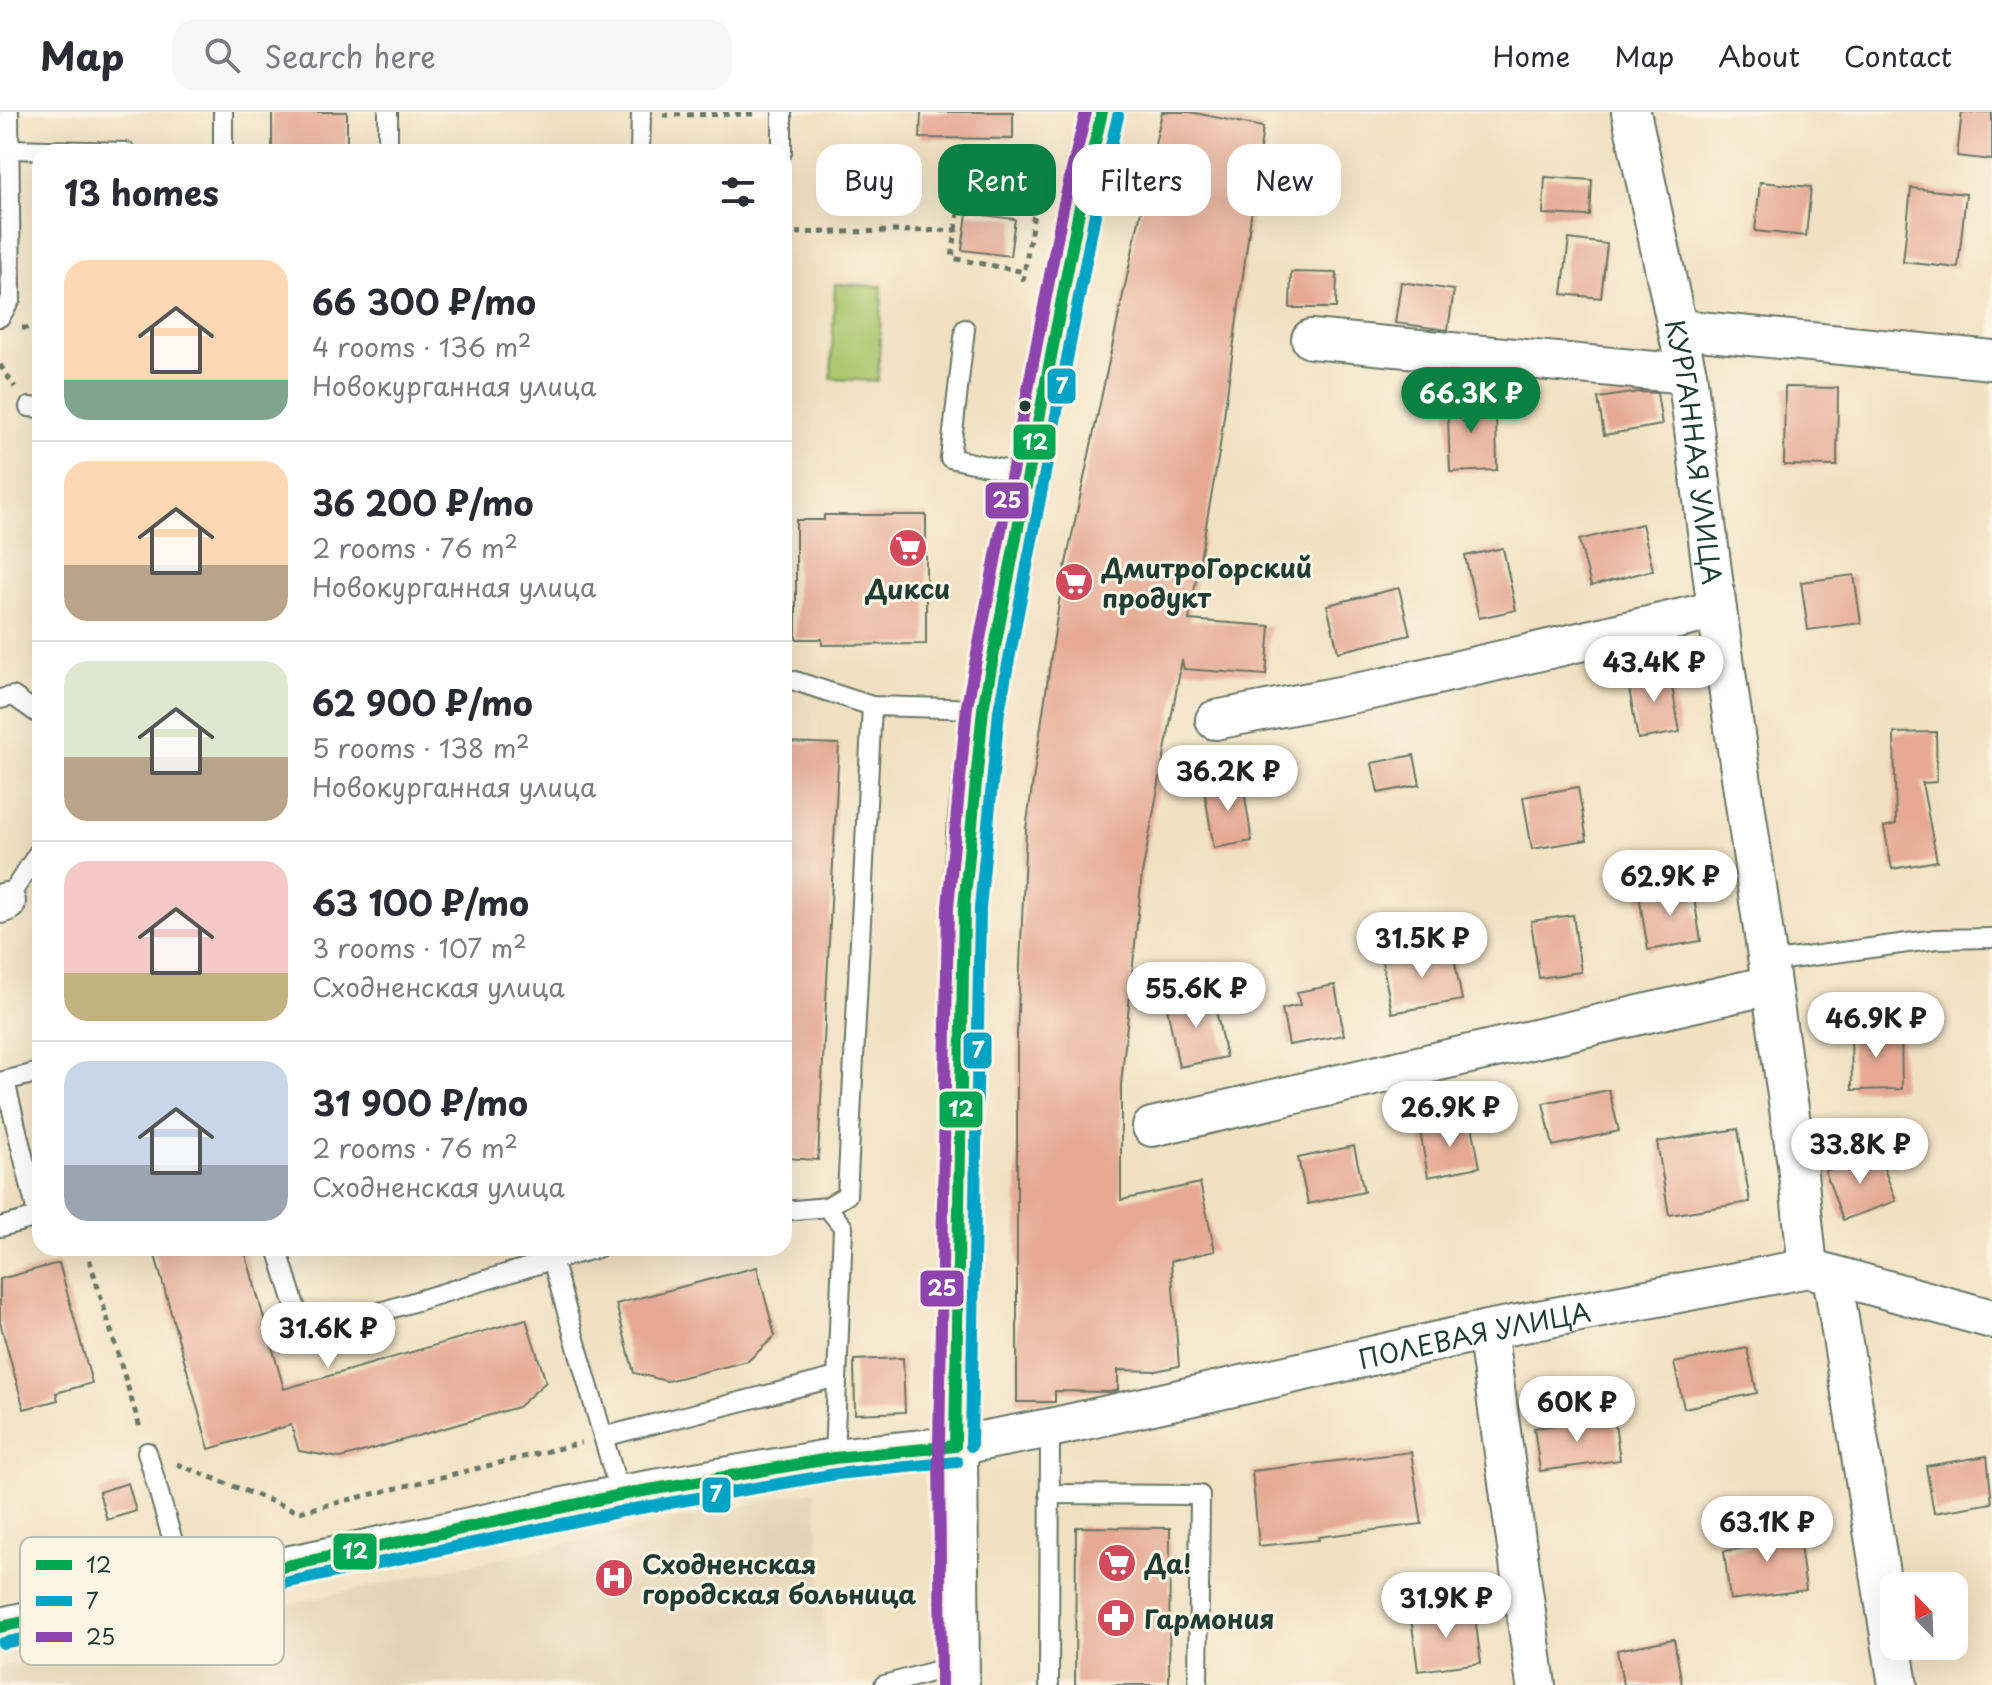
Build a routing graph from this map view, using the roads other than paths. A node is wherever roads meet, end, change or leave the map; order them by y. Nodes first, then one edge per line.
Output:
1 (9, 112) edge
2 (223, 112) edge
3 (388, 112) edge
4 (1102, 112) edge
5 (1631, 112) edge
6 (641, 113) edge
7 (782, 113) edge
8 (223, 144) edge
9 (388, 144) edge
10 (640, 144) edge
11 (782, 144) edge
12 (10, 149) junction
13 (32, 150) edge
14 (0, 317) edge
15 (965, 329) dead end
16 (1679, 329) junction
17 (1311, 339) dead end
18 (1992, 360) edge
19 (1687, 374) junction
20 (1028, 475) junction
21 (1717, 610) junction
22 (795, 681) dead end
23 (0, 699) edge
24 (872, 706) junction
25 (32, 709) edge
26 (983, 709) junction
27 (1215, 720) dead end
28 (32, 861) edge
29 (3, 903) edge
30 (1992, 938) edge
31 (1769, 973) junction
32 (32, 1074) edge
33 (2, 1081) edge
34 (1152, 1127) dead end
35 (32, 1194) edge
36 (827, 1207) junction
37 (792, 1210) edge
38 (32, 1219) edge
39 (0, 1227) edge
40 (279, 1256) edge
41 (567, 1256) edge
42 (552, 1260) junction
43 (1820, 1272) junction
44 (1992, 1319) edge
45 (1487, 1330) junction
46 (837, 1377) junction
47 (1050, 1428) junction
48 (603, 1437) junction
49 (955, 1446) junction
50 (147, 1452) road end
51 (834, 1458) junction
52 (1049, 1494) junction
53 (620, 1495) junction
54 (172, 1537) edge
55 (284, 1565) edge
56 (20, 1623) edge
57 (0, 1627) edge
58 (957, 1675) edge
59 (884, 1685) edge
60 (1049, 1685) edge
61 (1198, 1685) edge
62 (1536, 1685) edge
63 (1898, 1685) edge

1 - 12 lane
2 - 8 lane
3 - 9 lane
4 - 20 main road
5 - 16 street, КУРГАННАЯ УЛИЦА
6 - 10 lane
7 - 11 lane
12 - 13 lane
12 - 14 lane
15 - 20 lane
16 - 18 street
16 - 19 street, КУРГАННАЯ УЛИЦА
17 - 19 street
19 - 21 street, КУРГАННАЯ УЛИЦА
20 - 26 main road
21 - 27 street
21 - 31 street, КУРГАННАЯ УЛИЦА
22 - 24 lane
23 - 25 lane
24 - 26 lane
24 - 36 lane
26 - 49 main road
28 - 29 lane
30 - 31 lane
31 - 34 street
31 - 43 street, КУРГАННАЯ УЛИЦА
32 - 33 lane
33 - 35 lane
36 - 37 lane
36 - 46 lane
38 - 39 lane
40 - 42 lane
41 - 42 lane
42 - 48 lane
43 - 44 street, ПОЛЕВАЯ УЛИЦА
43 - 45 street, ПОЛЕВАЯ УЛИЦА
43 - 63 street, КУРГАННАЯ УЛИЦА
45 - 47 street, ПОЛЕВАЯ УЛИЦА
45 - 62 street
46 - 48 lane
46 - 51 lane
47 - 49 street, ПОЛЕВАЯ УЛИЦА
47 - 52 lane
48 - 53 lane
49 - 51 street, ПОЛЕВАЯ УЛИЦА
49 - 58 main road
50 - 54 lane
51 - 53 street, ПОЛЕВАЯ УЛИЦА
52 - 60 lane
52 - 61 lane
53 - 55 street, ПОЛЕВАЯ УЛИЦА
56 - 57 street, ПОЛЕВАЯ УЛИЦА
58 - 59 lane

